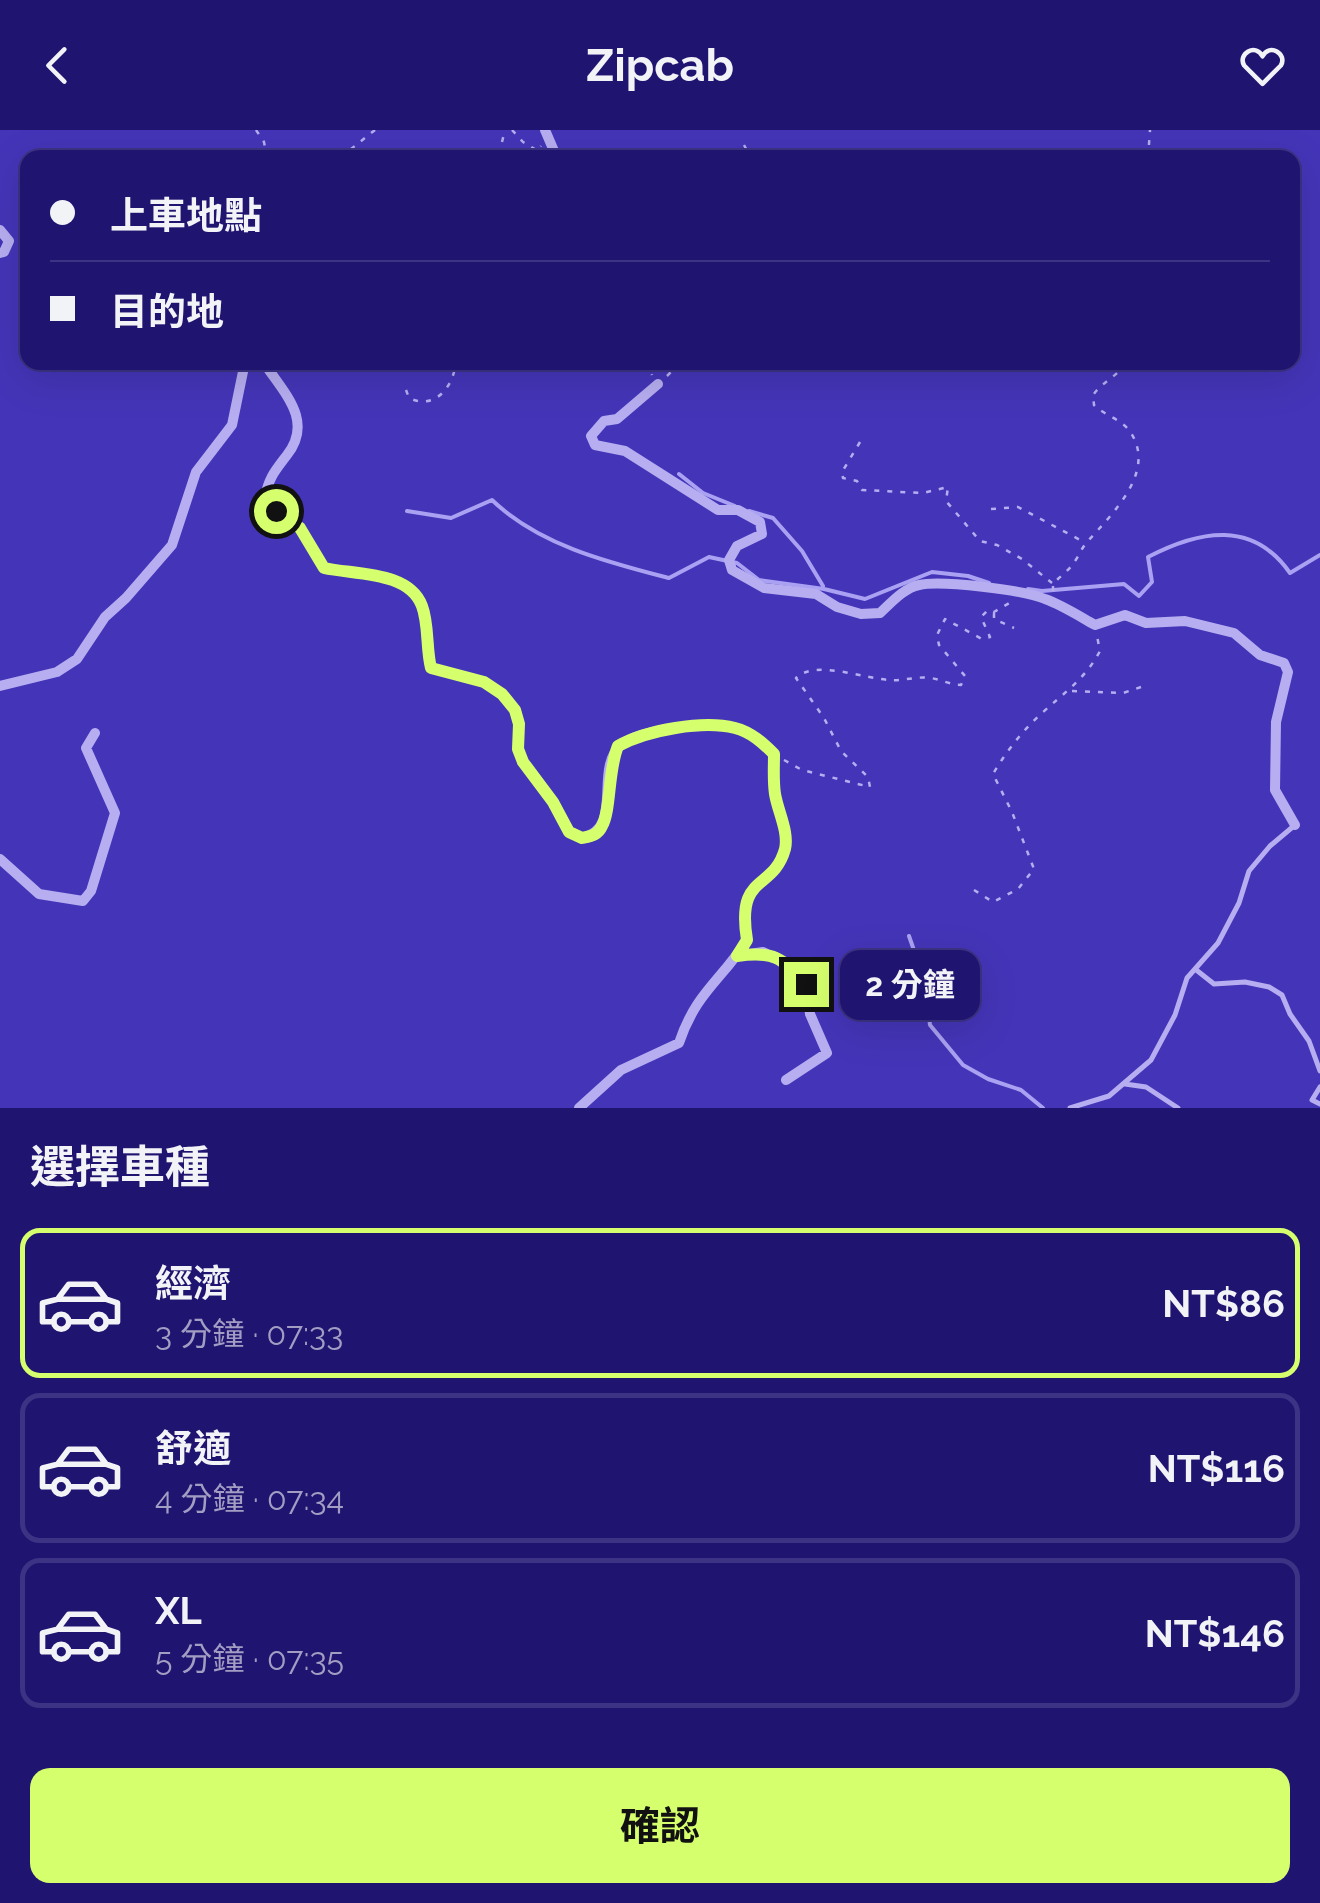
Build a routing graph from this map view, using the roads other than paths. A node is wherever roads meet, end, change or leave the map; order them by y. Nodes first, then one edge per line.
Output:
1 (0, 230) edge
2 (0, 253) edge
3 (243, 370) edge
4 (269, 370) edge
5 (658, 384) dead end
6 (0, 686) edge
7 (96, 733) dead end
8 (1294, 825) joint
9 (0, 859) edge
10 (737, 956) junction
11 (1195, 969) junction
12 (1320, 1071) edge
13 (786, 1080) dead end
14 (1125, 1084) junction
15 (1320, 1087) edge
16 (1320, 1104) edge
17 (578, 1108) edge
18 (1070, 1108) edge
19 (1178, 1108) edge

1 - 2 street
3 - 6 street
4 - 10 street
5 - 8 street
7 - 9 street
8 - 11 lane
10 - 13 street
10 - 17 street
11 - 12 lane
11 - 14 lane
14 - 18 lane
14 - 19 lane
15 - 16 lane

